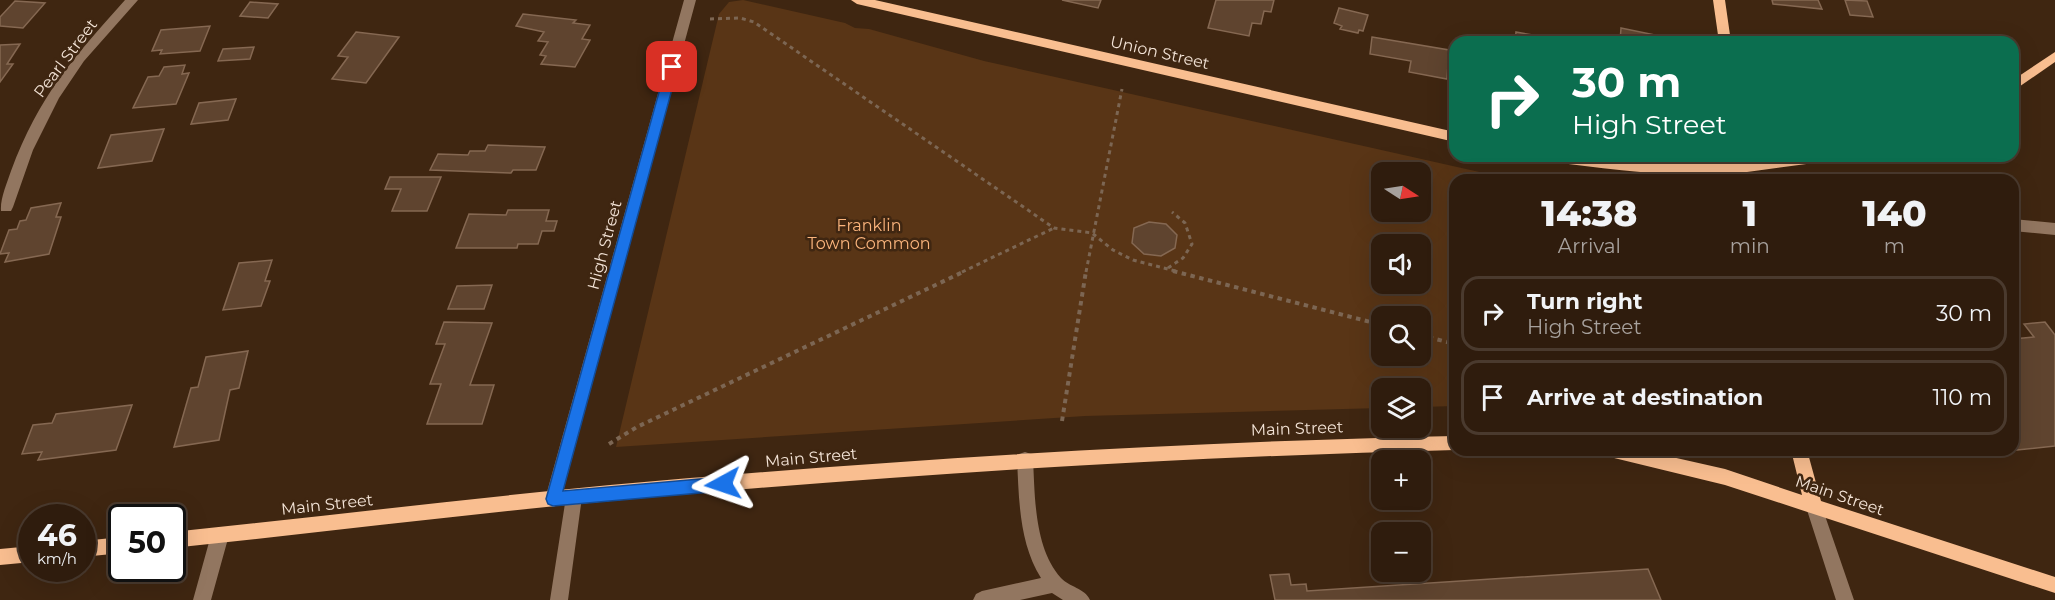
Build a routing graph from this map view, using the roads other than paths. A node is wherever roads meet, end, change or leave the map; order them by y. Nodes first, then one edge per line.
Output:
1 (132, 0) edge
2 (690, 0) edge
3 (857, 0) edge
4 (1719, 0) edge
5 (872, 2) edge
6 (1724, 36) edge
7 (2055, 56) edge
8 (2019, 82) edge
9 (1449, 136) edge
10 (1596, 162) edge
11 (1784, 162) edge
12 (1739, 168) edge
13 (6, 207) dead end
14 (2019, 226) edge
15 (2055, 229) edge
16 (1449, 443) edge
17 (1637, 456) edge
18 (1801, 456) edge
19 (1025, 459) junction
20 (574, 497) junction
21 (553, 499) junction
22 (1815, 507) junction
23 (220, 535) junction
24 (186, 539) edge
25 (18, 555) edge
26 (0, 557) edge
27 (1054, 584) junction
28 (2055, 585) edge
29 (202, 600) edge
30 (559, 600) edge
31 (982, 600) edge
32 (1081, 600) edge
33 (1845, 600) edge

1 - 13 street, Pearl Street
2 - 21 street, High Street
3 - 5 main road, Union Street
4 - 6 main road
5 - 9 main road, Union Street
7 - 8 main road
10 - 12 main road
11 - 12 main road
14 - 15 street
16 - 19 main road, Main Street
17 - 22 main road, Main Street
18 - 22 main road
19 - 20 main road, Main Street
19 - 27 street
20 - 21 main road, Main Street
20 - 30 street
21 - 23 main road, Main Street
22 - 28 main road, Main Street
22 - 33 street
23 - 24 main road, Main Street
23 - 29 street
25 - 26 main road
27 - 31 street
27 - 32 street

